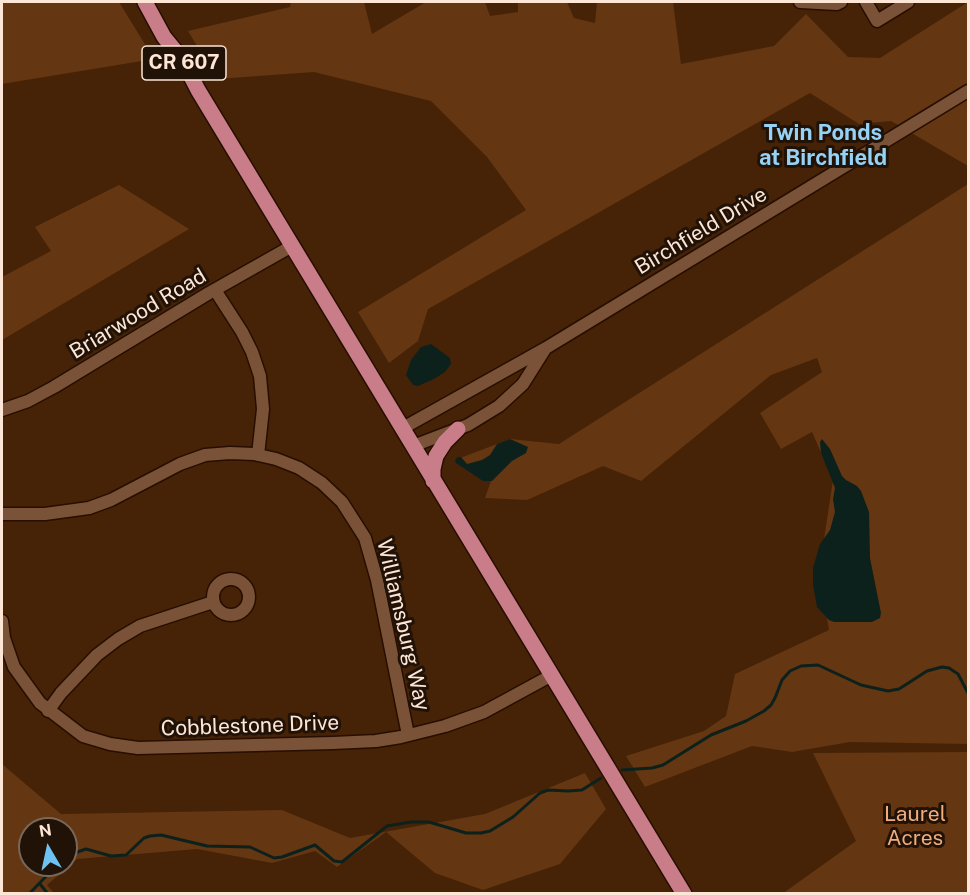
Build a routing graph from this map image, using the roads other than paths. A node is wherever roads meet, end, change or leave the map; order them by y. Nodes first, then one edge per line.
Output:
1 (145, 2) edge
2 (800, 2) edge
3 (841, 2) edge
4 (866, 2) edge
5 (908, 2) edge
6 (969, 91) edge
7 (292, 246) junction
8 (215, 290) junction
9 (546, 348) junction
10 (2, 410) edge
11 (403, 428) junction
12 (459, 429) junction
13 (413, 446) junction
14 (258, 455) junction
15 (433, 481) junction
16 (2, 514) edge
17 (213, 602) dead end
18 (2, 621) edge
19 (552, 675) junction
20 (48, 711) junction
21 (408, 735) junction
22 (684, 894) edge

1 - 7 main road, CR 607
2 - 3 street
4 - 5 street
6 - 9 street, Birchfield Drive
7 - 8 street, Briarwood Road
7 - 11 main road
8 - 10 street, Briarwood Road
8 - 14 street
9 - 11 street, Birchfield Drive
9 - 12 street, Birchfield Drive
11 - 13 main road
12 - 13 street, Birchfield Drive
12 - 15 main road
13 - 15 main road
14 - 16 street, Williamsburg Way
14 - 21 street, Williamsburg Way
15 - 19 main road
17 - 20 street
18 - 20 street, Cobblestone Drive
19 - 21 street, Cobblestone Drive
19 - 22 main road
20 - 21 street, Cobblestone Drive

